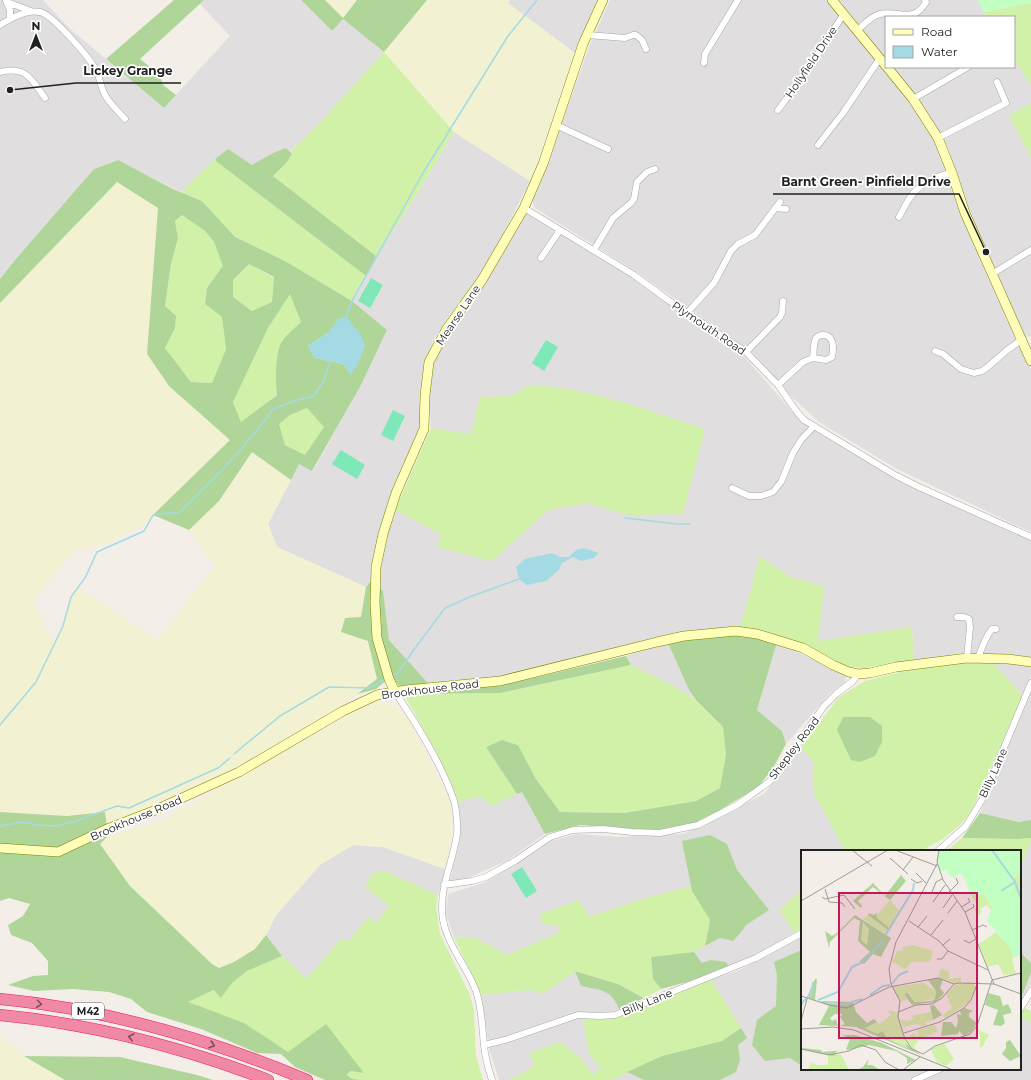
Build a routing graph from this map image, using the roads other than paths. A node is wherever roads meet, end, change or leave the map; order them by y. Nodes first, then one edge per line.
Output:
1 (603, 0) edge
2 (738, 0) edge
3 (832, 0) edge
4 (925, 0) edge
5 (6, 1) edge
6 (31, 11) junction
7 (843, 15) junction
8 (10, 19) junction
9 (0, 25) edge
10 (857, 31) junction
11 (588, 35) junction
12 (646, 49) dead end
13 (880, 58) junction
14 (704, 62) dead end
15 (885, 64) edge
16 (889, 68) edge
17 (966, 68) edge
18 (0, 72) edge
19 (997, 82) dead end
20 (45, 98) dead end
21 (912, 98) junction
22 (778, 110) dead end
23 (125, 119) dead end
24 (556, 124) junction
25 (938, 138) junction
26 (818, 145) dead end
27 (608, 149) dead end
28 (655, 169) dead end
29 (952, 173) junction
30 (780, 202) dead end
31 (524, 208) junction
32 (775, 208) junction
33 (786, 209) dead end
34 (899, 217) dead end
35 (560, 230) junction
36 (594, 250) junction
37 (1031, 250) edge
38 (542, 258) dead end
39 (992, 274) junction
40 (782, 301) dead end
41 (688, 312) junction
42 (1021, 340) junction
43 (935, 351) dead end
44 (746, 352) junction
45 (813, 358) junction
46 (1031, 361) edge
47 (778, 385) junction
48 (814, 426) junction
49 (732, 488) dead end
50 (1031, 537) edge
51 (957, 617) dead end
52 (996, 629) dead end
53 (967, 658) junction
54 (978, 658) junction
55 (1031, 662) edge
56 (858, 674) junction
57 (389, 679) junction
58 (1031, 683) edge
59 (395, 692) junction
60 (377, 695) junction
61 (0, 848) edge
62 (939, 850) edge
63 (444, 885) junction
64 (801, 934) edge
65 (1031, 991) edge
66 (0, 999) edge
67 (1021, 1007) edge
68 (0, 1014) edge
69 (484, 1045) junction
70 (938, 1070) edge
71 (268, 1080) edge
72 (307, 1080) edge
73 (492, 1080) edge
74 (915, 1080) edge

1 - 11 street, Mearse Lane
2 - 14 street
3 - 7 street
4 - 10 street
5 - 6 street
5 - 8 street
6 - 8 street
6 - 23 street
7 - 10 street
7 - 22 street, Hollyfield Drive
8 - 9 street
10 - 13 street
11 - 12 street
11 - 24 street, Mearse Lane
13 - 15 street
13 - 26 street
16 - 21 street
17 - 21 street
18 - 20 street
19 - 25 street
21 - 25 street
24 - 27 street
24 - 31 street, Mearse Lane
25 - 29 street
28 - 36 street
29 - 34 street
29 - 39 street
30 - 32 street
31 - 35 street, Plymouth Road
31 - 57 street, Mearse Lane
32 - 33 street
32 - 41 street
35 - 36 street, Plymouth Road
35 - 38 street
36 - 41 street, Plymouth Road
37 - 39 street
39 - 42 street
40 - 44 street
41 - 44 street, Plymouth Road
42 - 43 street
42 - 46 street
44 - 47 street, Plymouth Road
45 - 45 street
45 - 47 street
47 - 48 street, Plymouth Road
48 - 49 street
48 - 50 street, Plymouth Road
51 - 53 street
52 - 54 street
53 - 54 street
53 - 56 street
54 - 55 street
56 - 59 street, Brookhouse Road
56 - 63 street, Shepley Road
57 - 59 street, Mearse Lane
57 - 60 street
58 - 62 street, Billy Lane
59 - 60 street, Brookhouse Road
59 - 63 street
60 - 61 street, Brookhouse Road
63 - 69 street
64 - 69 street, Billy Lane
65 - 67 street
66 -> 72 highway, M42
71 -> 68 highway, M42
69 - 73 street
70 - 74 street

